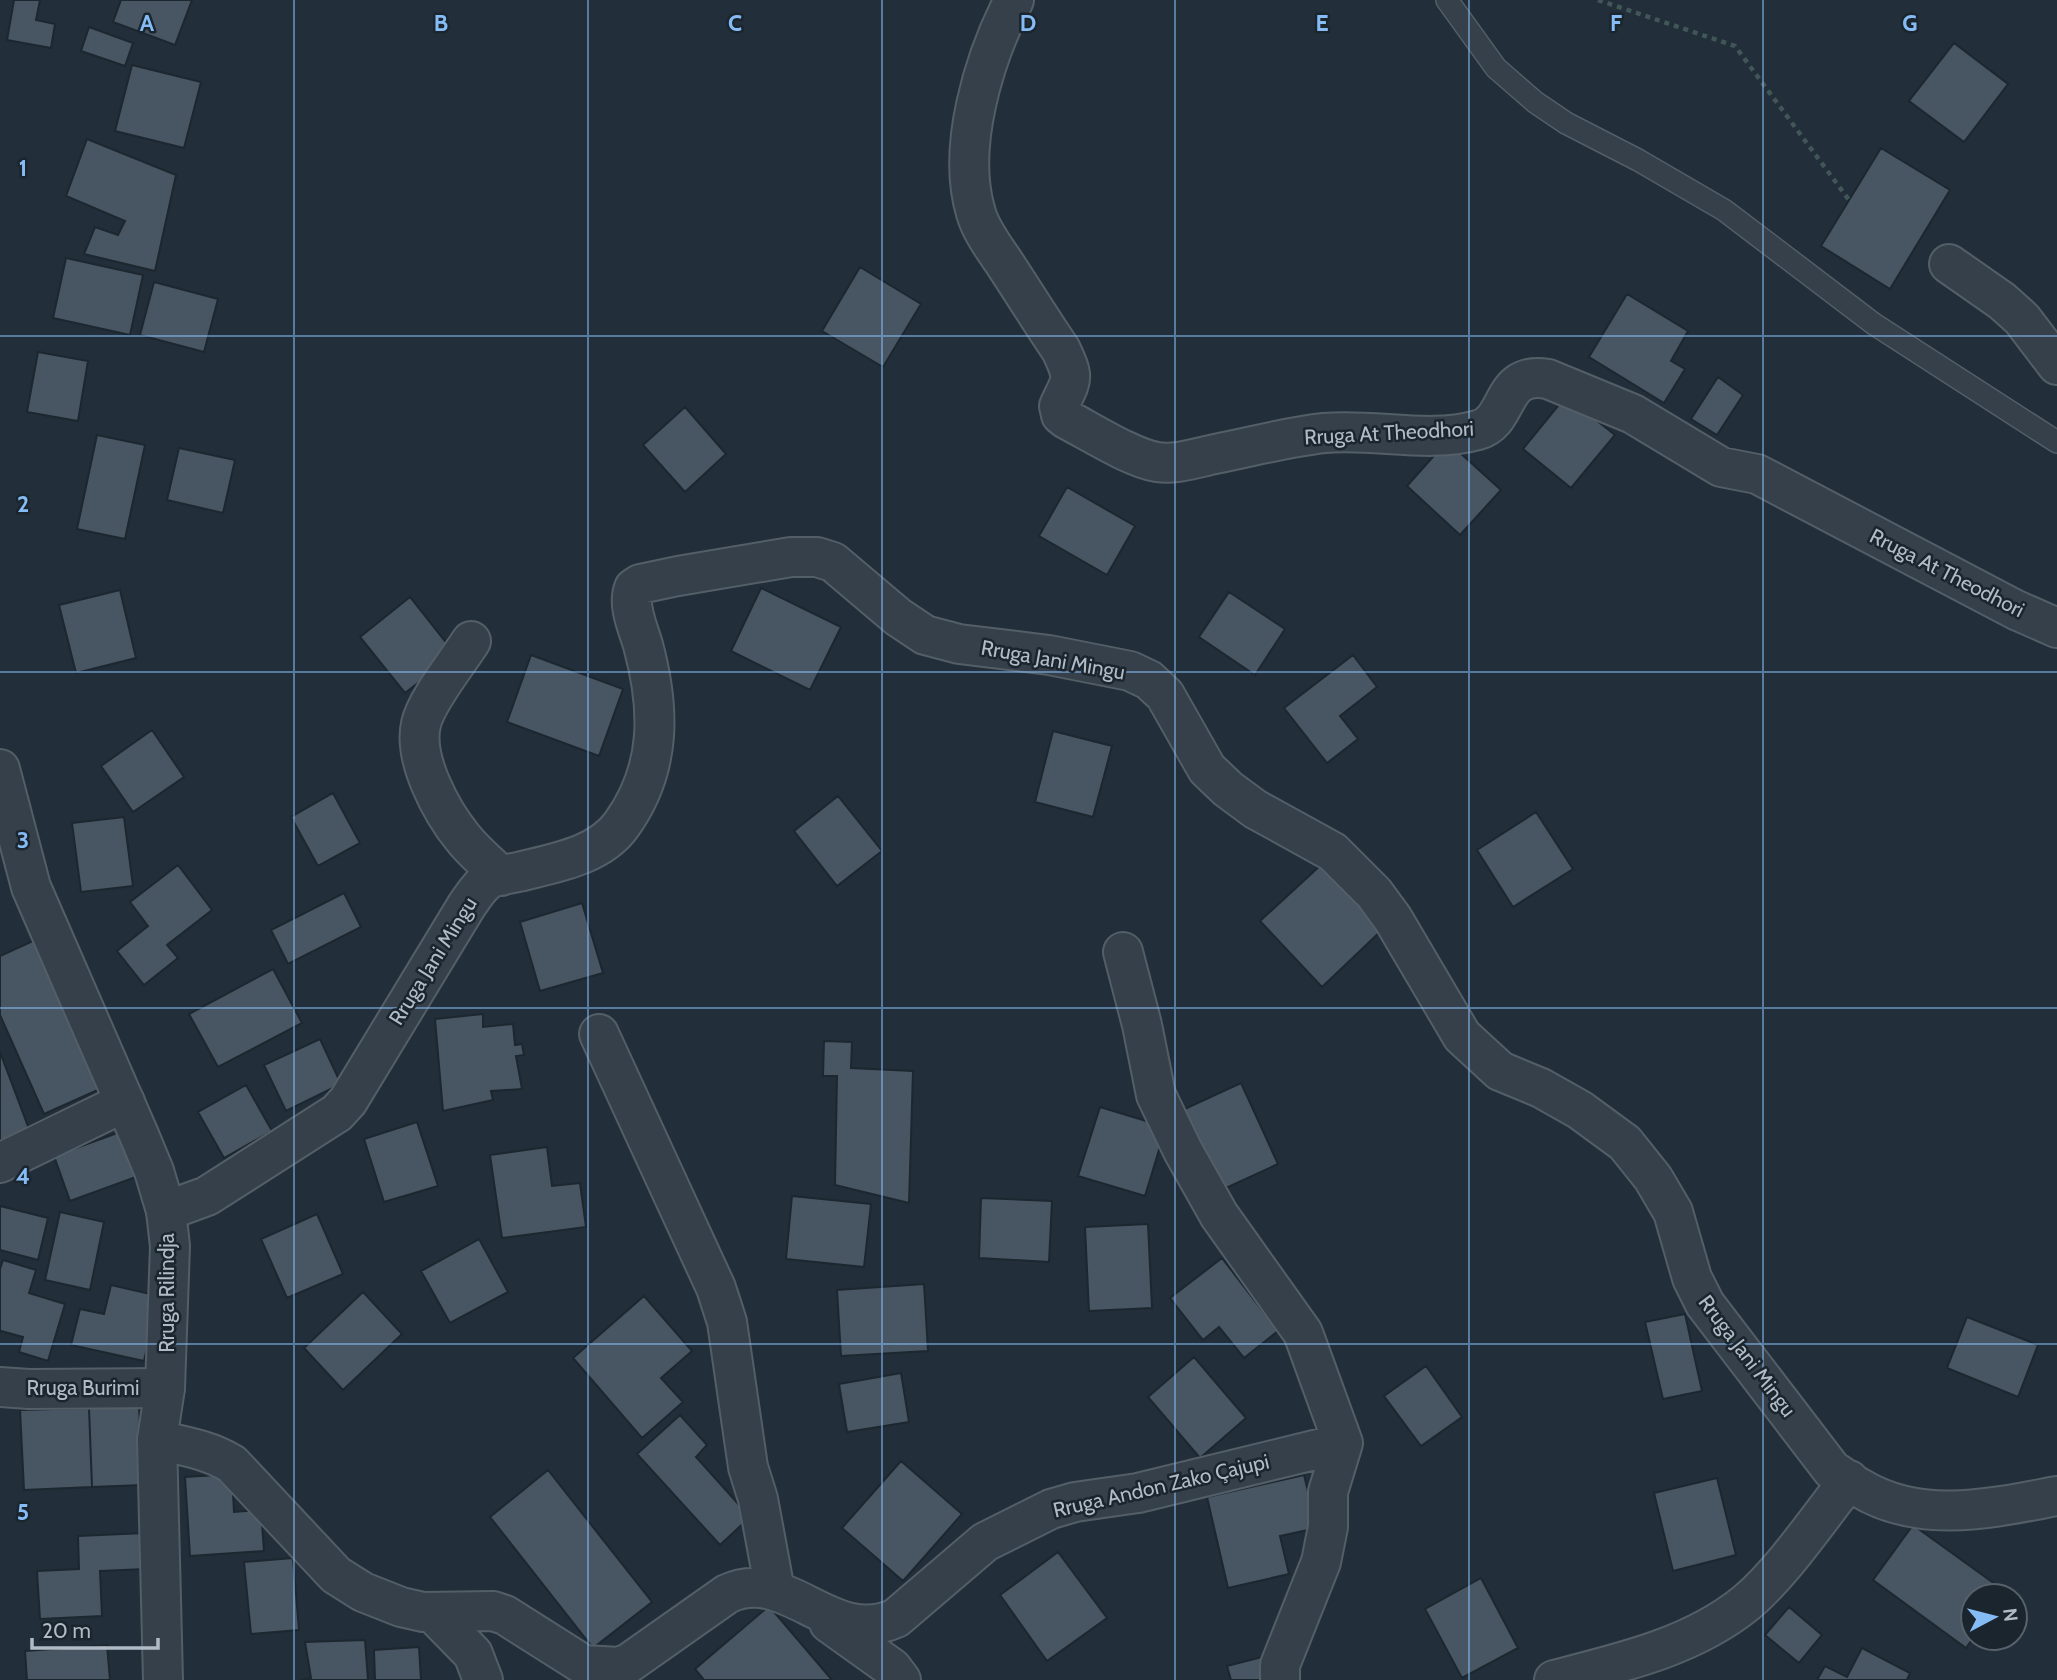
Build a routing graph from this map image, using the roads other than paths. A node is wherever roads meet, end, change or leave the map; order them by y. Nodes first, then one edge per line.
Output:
1 (1014, 0) edge
2 (1447, 0) edge
3 (1949, 264) dead end
4 (2057, 365) edge
5 (2057, 442) edge
6 (2057, 628) edge
7 (471, 642) dead end
8 (0, 769) edge
9 (501, 876) junction
10 (1124, 952) dead end
11 (599, 1034) dead end
12 (125, 1102) junction
13 (0, 1163) edge
14 (166, 1211) junction
15 (0, 1387) edge
16 (165, 1388) junction
17 (157, 1440) junction
18 (1343, 1443) junction
19 (1849, 1480) junction
20 (2057, 1496) edge
21 (789, 1597) junction
22 (433, 1612) junction
23 (163, 1680) edge
24 (483, 1680) edge
25 (901, 1680) edge
26 (1280, 1680) edge
27 (1554, 1680) edge

1 - 6 street, Rruga At Theodhori
2 - 5 lane
3 - 4 street
7 - 9 street
8 - 12 street, Rruga Rilindja
9 - 14 street, Rruga Jani Mingu
9 - 19 street, Rruga Jani Mingu
10 - 18 street
11 - 21 street
12 - 13 street
12 - 14 street, Rruga Rilindja
14 - 16 street, Rruga Rilindja
15 - 16 street, Rruga Burimi
16 - 17 street, Rruga Rilindja
17 - 22 street, Rruga Andon Zako Çajupi
17 - 23 street, Rruga Rilindja
18 - 21 street, Rruga Andon Zako Çajupi
18 - 26 street
19 - 20 street, Rruga Jani Mingu
19 - 27 street
21 - 22 street, Rruga Andon Zako Çajupi
21 - 25 street
22 - 24 street

